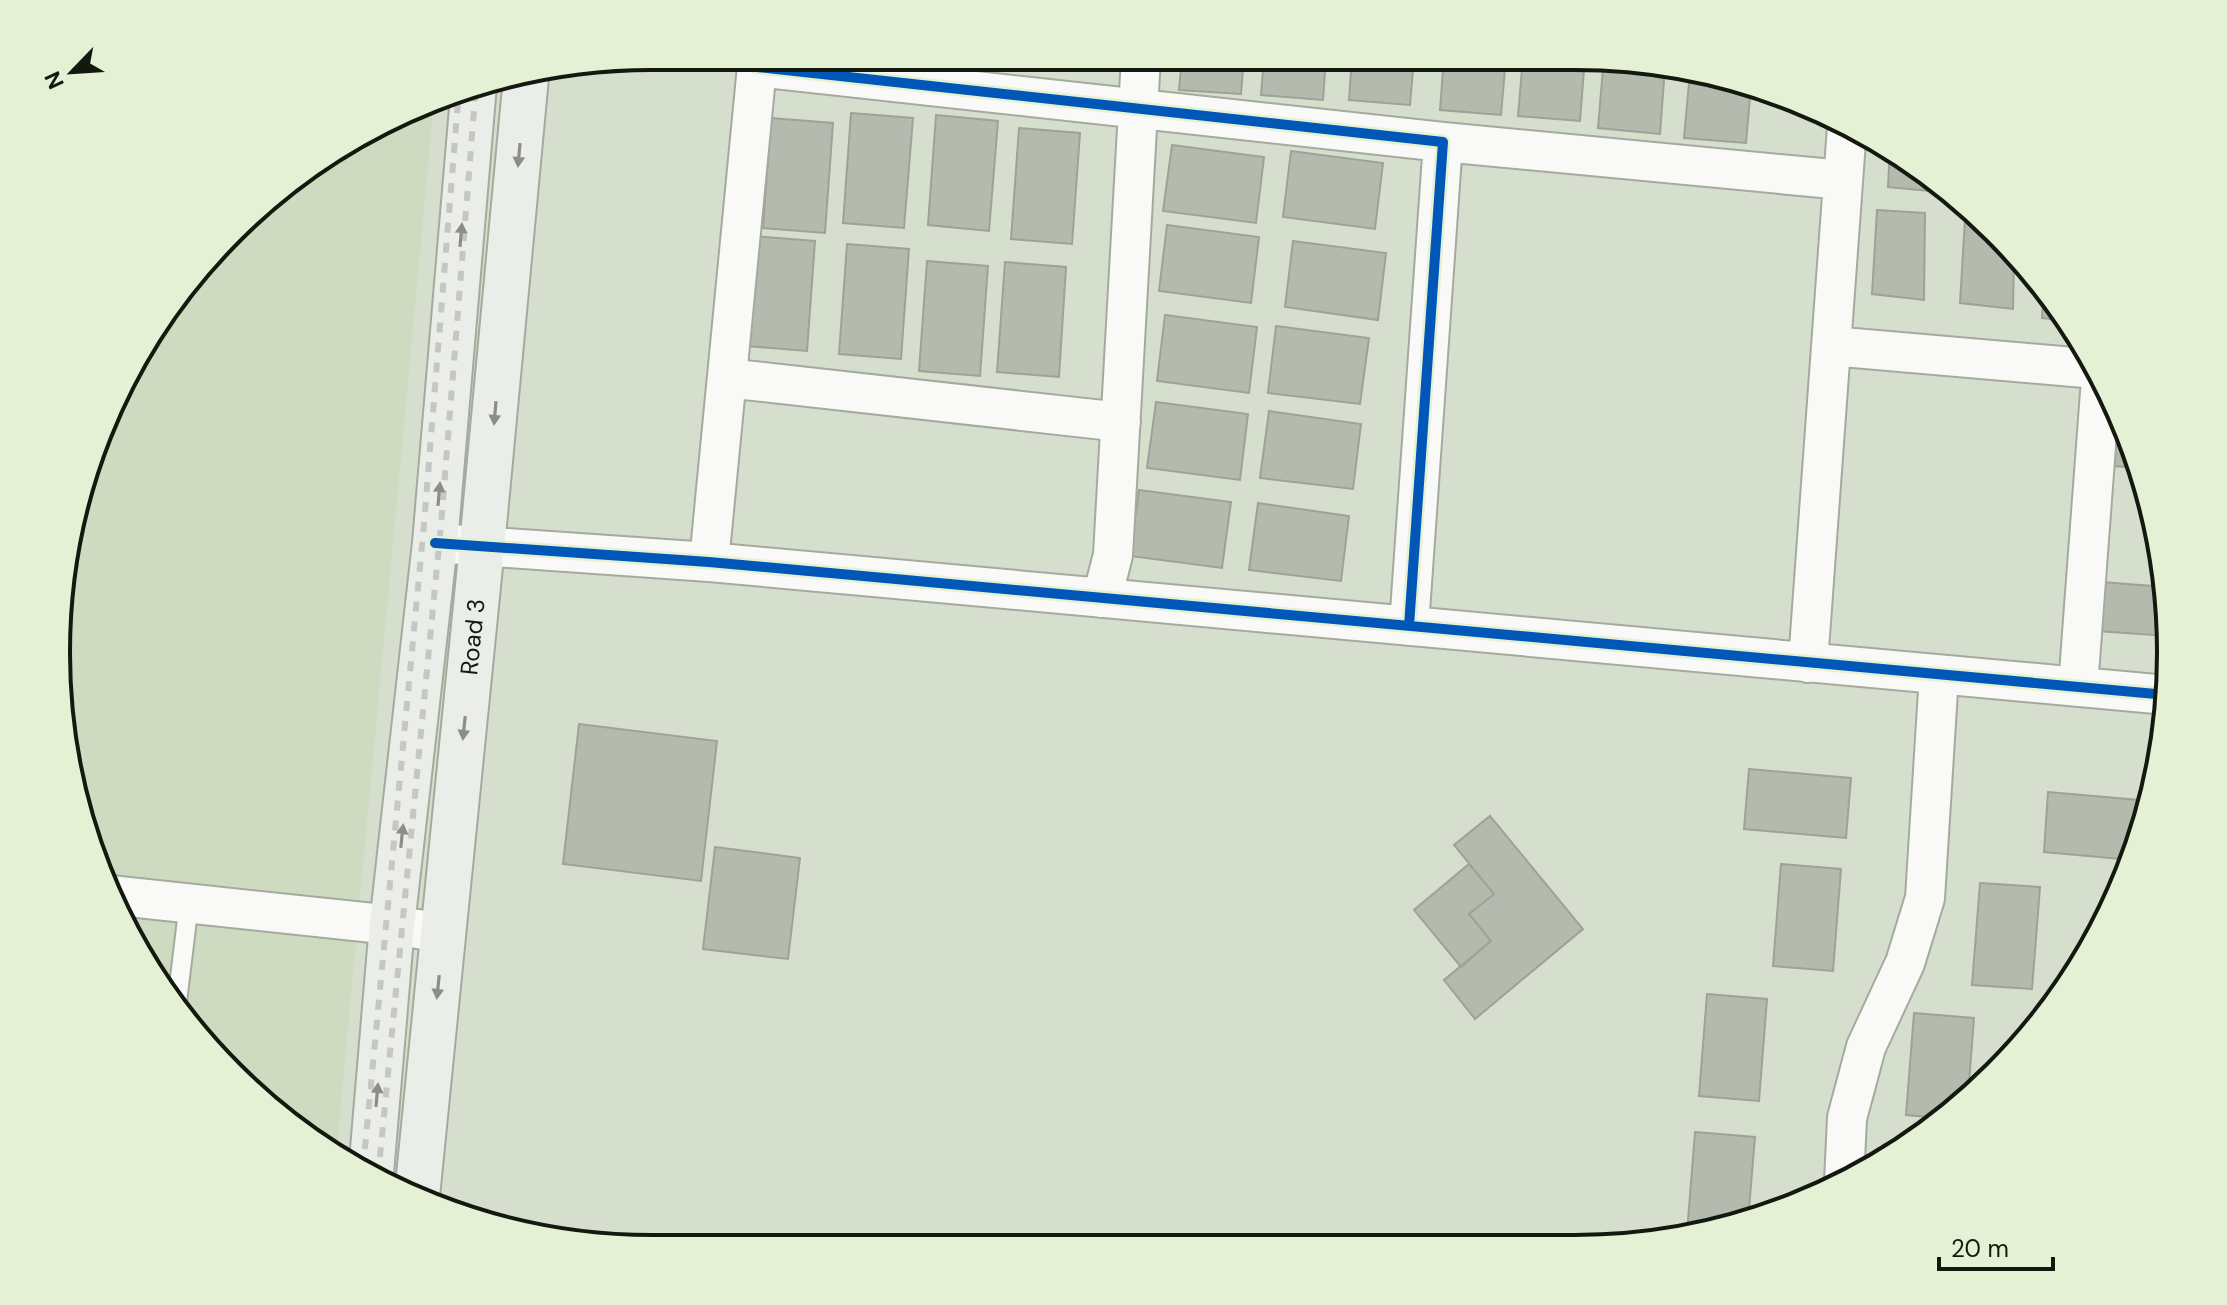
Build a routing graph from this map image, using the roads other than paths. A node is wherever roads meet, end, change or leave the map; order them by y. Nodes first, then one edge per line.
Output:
1 (756, 70) edge
2 (820, 70) edge
3 (1140, 70) edge
4 (525, 84) edge
5 (473, 99) edge
6 (1137, 110) junction
7 (1846, 138) edge
8 (1443, 142) junction
9 (1843, 180) junction
10 (1831, 346) junction
11 (2083, 368) edge
12 (727, 378) junction
13 (2099, 400) edge
14 (1121, 422) junction
15 (435, 543) junction
16 (482, 546) junction
17 (709, 562) junction
18 (1102, 598) junction
19 (1409, 626) junction
20 (1808, 663) junction
21 (1939, 675) junction
22 (2078, 687) junction
23 (2156, 694) edge
24 (124, 896) edge
25 (189, 903) junction
26 (392, 925) junction
27 (443, 933) junction
28 (178, 991) edge
29 (372, 1163) edge
30 (1845, 1168) edge
31 (418, 1186) edge

1 - 12 street
2 - 6 street
3 - 6 street
4 -> 16 street, Road 3
15 -> 5 street, Road 3
6 - 8 street
6 - 14 street
7 - 9 street
8 - 9 street
8 - 19 street
9 - 10 street
10 - 11 street
10 - 20 street
12 - 14 street
12 - 17 street
13 - 22 street
14 - 18 street
15 - 16 street
26 -> 15 street, Road 3
16 - 17 street
16 -> 27 street, Road 3
17 - 18 street
18 - 19 street
19 - 20 street
20 - 21 street
21 - 22 street
21 - 30 street
22 - 23 street
24 - 25 street
25 - 26 street
25 - 28 lane
26 - 27 street
29 -> 26 street, Road 3
27 -> 31 street, Road 3

